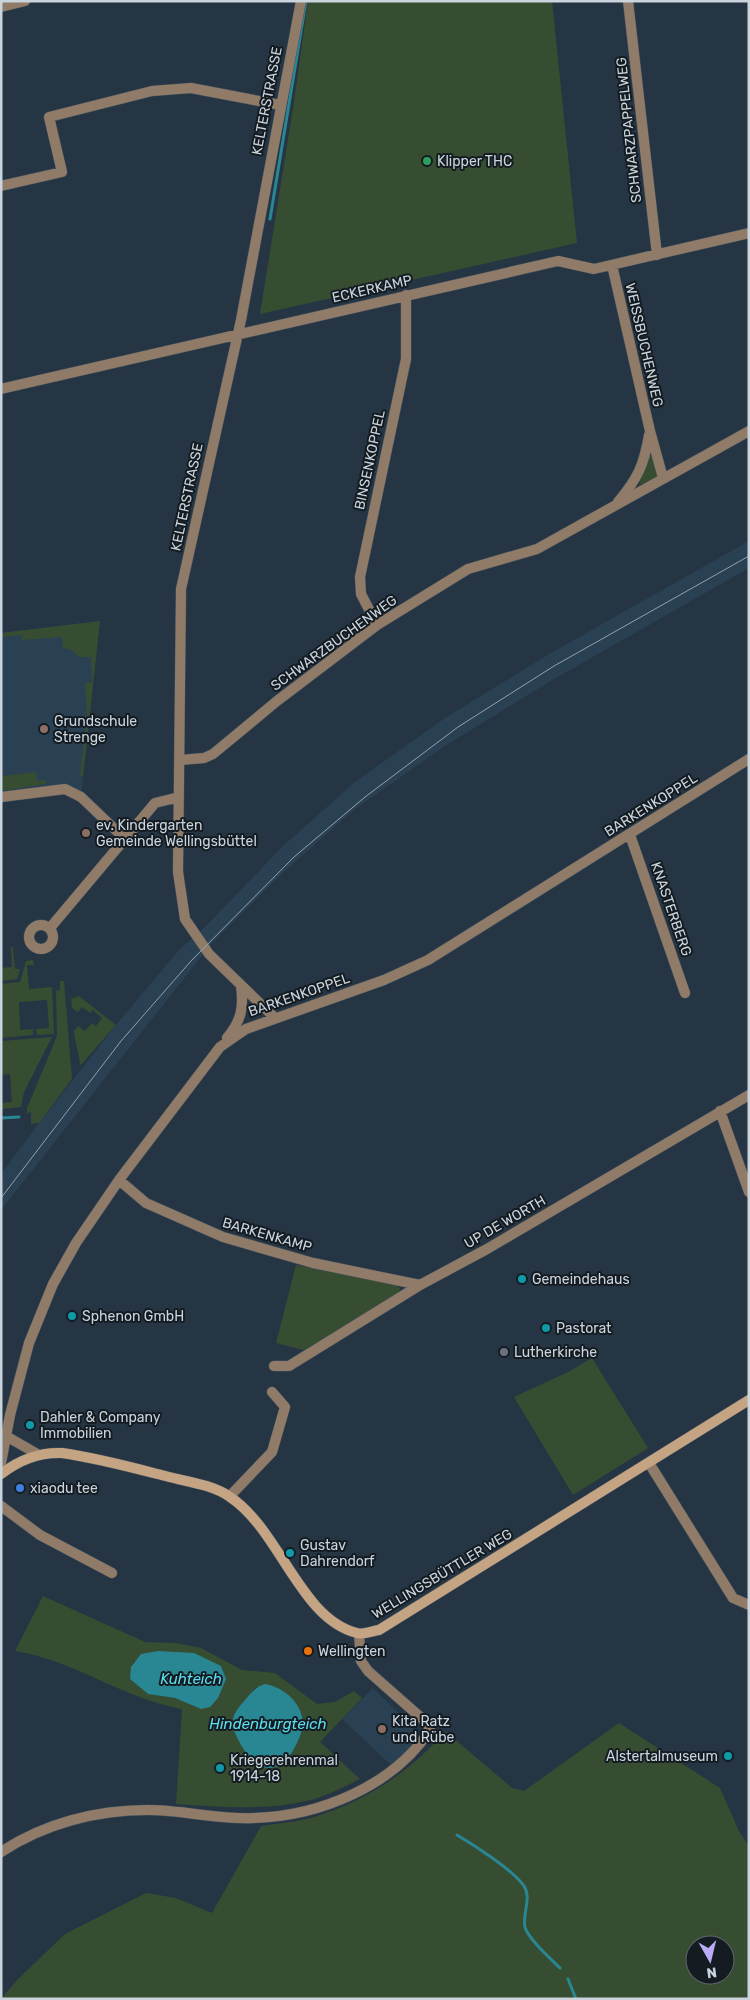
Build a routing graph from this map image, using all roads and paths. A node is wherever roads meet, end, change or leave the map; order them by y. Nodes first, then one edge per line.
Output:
1 (25, 1) edge
2 (301, 1) edge
3 (628, 1) edge
4 (1, 7) edge
5 (280, 105) junction
6 (1, 186) edge
7 (749, 233) edge
8 (657, 255) junction
9 (612, 265) junction
10 (406, 296) junction
11 (237, 334) junction
12 (1, 388) edge
13 (749, 431) edge
14 (650, 432) junction
15 (663, 478) junction
16 (613, 507) junction
17 (376, 626) junction
18 (749, 759) edge
19 (180, 760) junction
20 (1, 797) edge
21 (179, 797) junction
22 (630, 835) junction
23 (124, 838) junction
24 (50, 928) dead end
25 (241, 986) junction
26 (685, 993) dead end
27 (274, 1017) junction
28 (220, 1047) junction
29 (749, 1095) edge
30 (720, 1111) junction
31 (119, 1180) junction
32 (749, 1192) edge
33 (420, 1285) junction
34 (274, 1366) dead end
35 (272, 1392) dead end
36 (749, 1400) edge
37 (6, 1436) junction
38 (39, 1455) junction
39 (1, 1463) edge
40 (649, 1463) junction
41 (1, 1474) edge
42 (230, 1496) junction
43 (1, 1506) edge
44 (112, 1573) dead end
45 (749, 1605) edge
46 (359, 1634) junction
47 (1, 1852) edge

1 - 4 street
2 - 5 street, KELTERSTRASSE
3 - 8 street, SCHWARZPAPPELWEG
5 - 6 street
5 - 11 street, KELTERSTRASSE
7 - 8 street, ECKERKAMP
8 - 9 street, ECKERKAMP
9 - 10 street, ECKERKAMP
9 - 14 street, WEISSBUCHENWEG
10 - 11 street, ECKERKAMP
10 - 17 street, BINSENKOPPEL
11 - 12 street, ECKERKAMP
11 - 19 street, KELTERSTRASSE
13 - 15 street, SCHWARZBUCHENWEG
14 - 15 street, WEISSBUCHENWEG
14 - 16 street, WEISSBUCHENWEG
15 - 16 street, SCHWARZBUCHENWEG
16 - 17 street, SCHWARZBUCHENWEG
17 - 19 street, SCHWARZBUCHENWEG
18 - 22 street, BARKENKOPPEL
19 - 21 street, KELTERSTRASSE
20 - 23 street
21 - 23 street
21 - 25 street, KELTERSTRASSE
22 - 26 street, KNASTERBERG
22 - 27 street, BARKENKOPPEL
23 - 24 street
25 - 27 street, KELTERSTRASSE
25 - 28 street
27 - 28 street, BARKENKOPPEL
28 - 31 street, BARKENKOPPEL
29 - 30 street, UP DE WORTH
30 - 32 street
30 - 33 street, UP DE WORTH
31 - 33 street, BARKENKAMP
31 - 37 street, BARKENKOPPEL
33 - 34 street, UP DE WORTH
35 - 42 street
36 - 40 main road, WELLINGSBÜTTLER WEG
37 - 38 street
37 - 39 street, BARKENKOPPEL
38 - 41 main road
38 - 42 main road
40 - 45 street
40 - 46 main road, WELLINGSBÜTTLER WEG
42 - 46 main road
43 - 44 street
46 - 47 street

